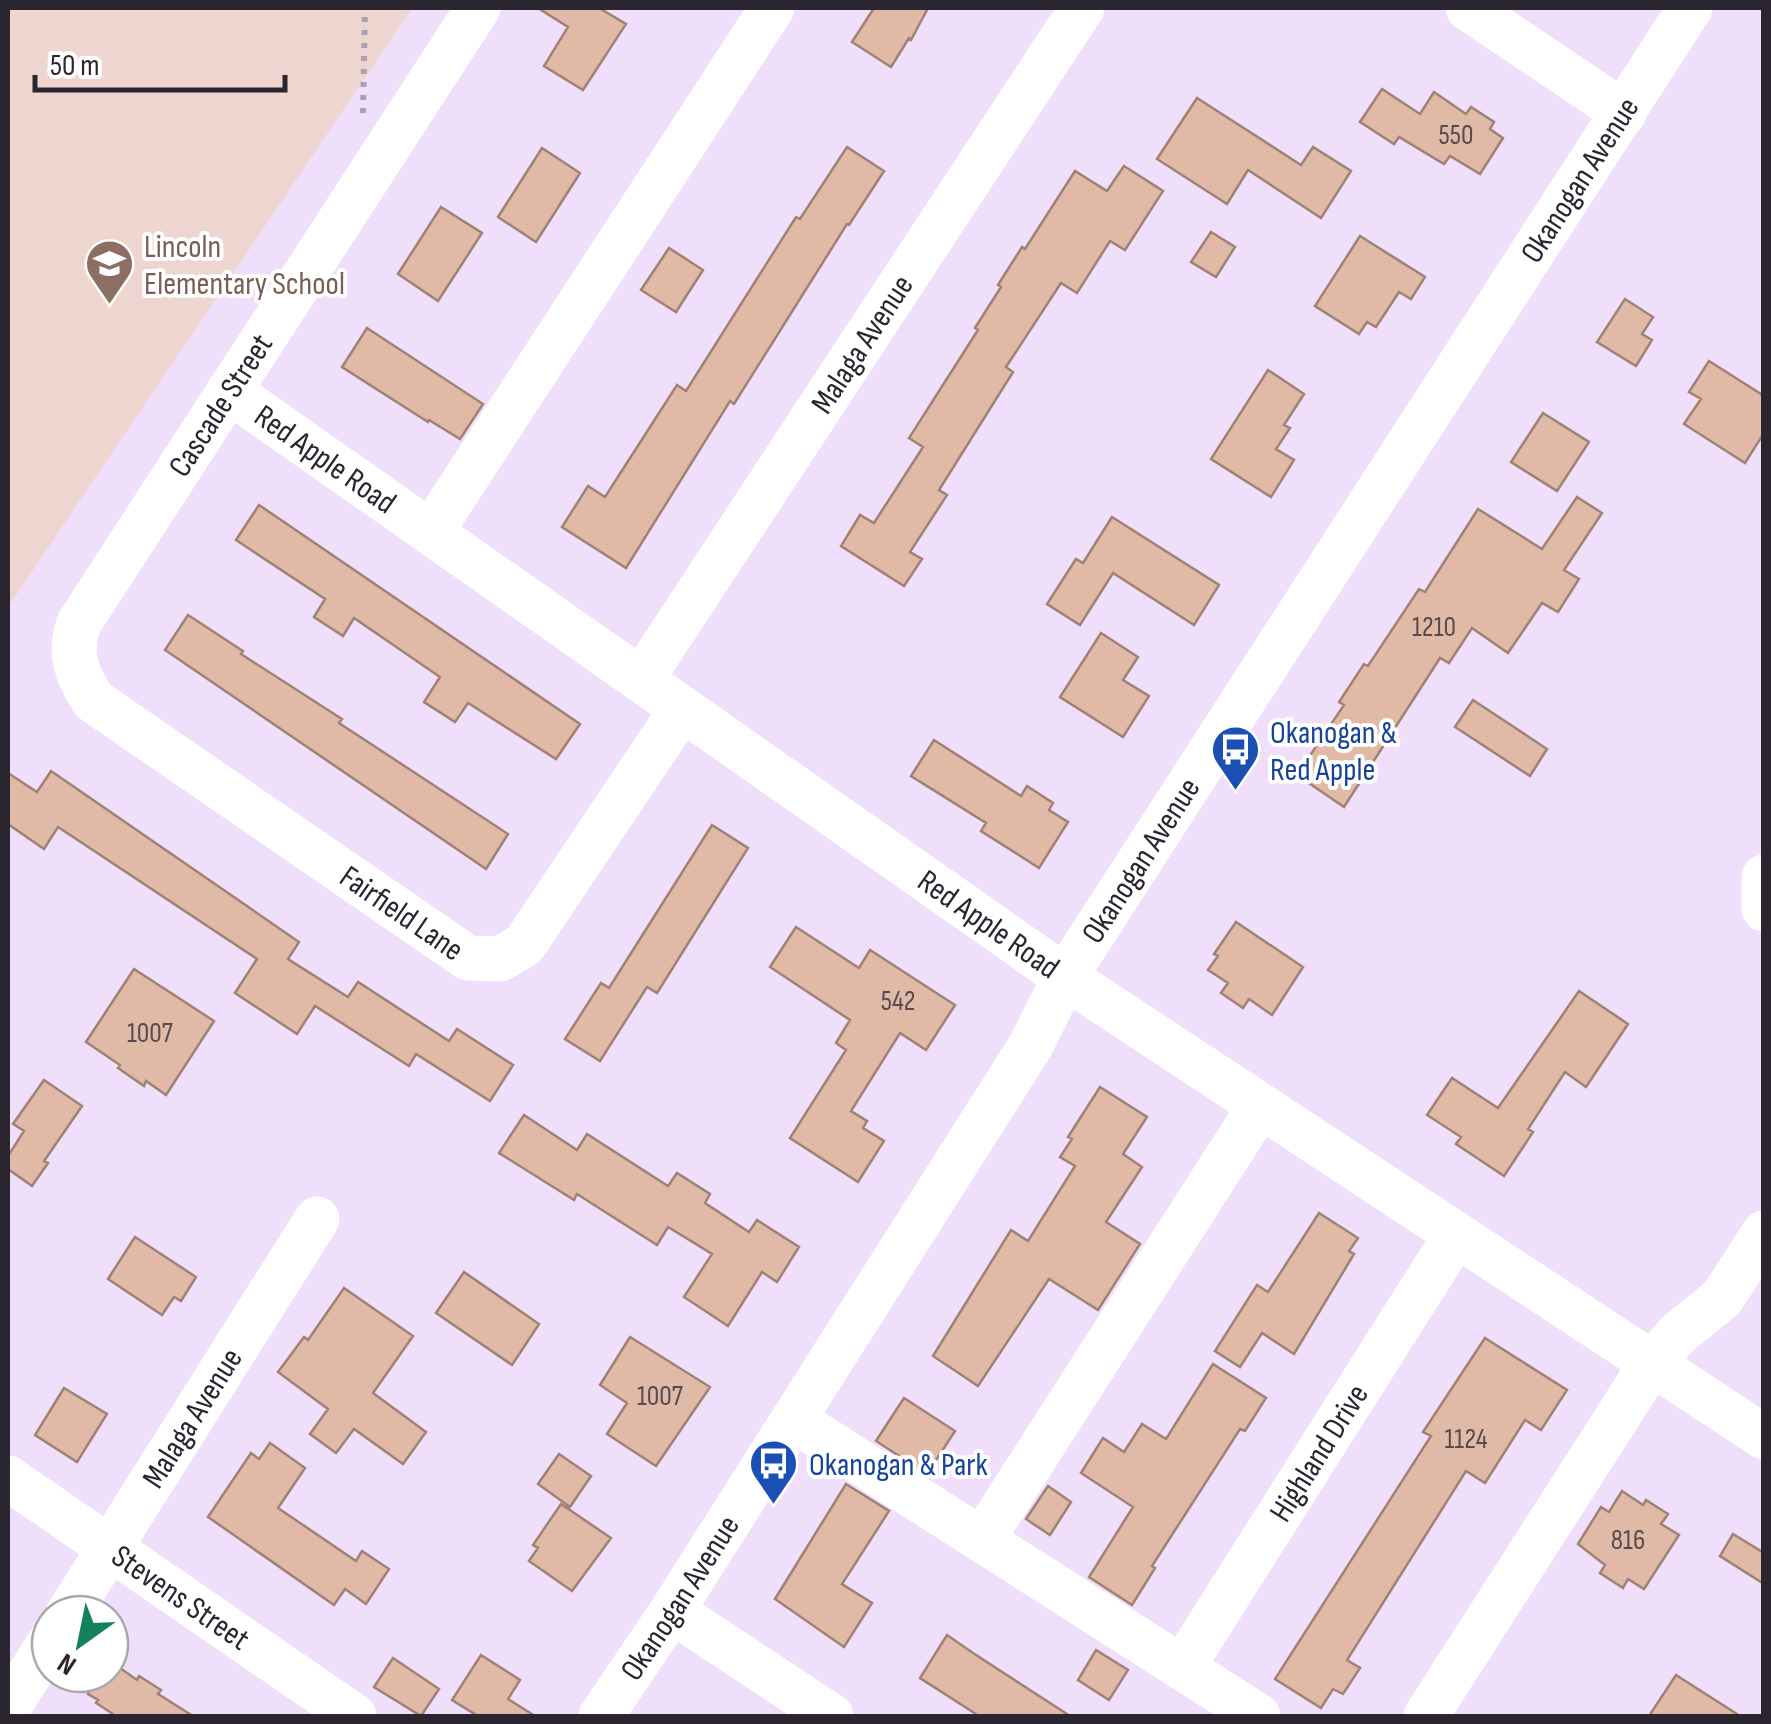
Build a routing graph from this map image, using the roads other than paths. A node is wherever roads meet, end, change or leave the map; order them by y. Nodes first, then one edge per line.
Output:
1 (478, 8) edge
2 (772, 8) edge
3 (1082, 8) edge
4 (1468, 8) edge
5 (1690, 8) edge
6 (1624, 113) junction
7 (229, 391) junction
8 (430, 532) junction
9 (74, 657) joint
10 (641, 680) junction
11 (682, 709) junction
12 (1764, 877) edge
13 (1764, 909) edge
14 (1065, 977) junction
15 (1260, 1106) junction
16 (317, 1218) dead end
17 (1764, 1233) edge
18 (1456, 1235) junction
19 (1652, 1364) junction
20 (794, 1420) junction
21 (1764, 1437) edge
22 (8, 1478) edge
23 (982, 1540) junction
24 (109, 1549) junction
25 (81, 1594) edge
26 (672, 1612) junction
27 (1182, 1668) junction
28 (30, 1673) edge
29 (8, 1708) edge
30 (325, 1708) edge
31 (601, 1716) edge
32 (830, 1716) edge
33 (1258, 1716) edge
34 (1426, 1716) edge

1 - 7 street, Cascade Street
2 - 8 street
3 - 10 street, Malaga Avenue
4 - 6 street
5 - 6 street, Okanogan Avenue
6 - 14 street, Okanogan Avenue
7 - 8 street, Red Apple Road
7 - 9 street, Cascade Street
8 - 10 street, Red Apple Road
9 - 11 street, Fairfield Lane
10 - 11 street, Red Apple Road
11 - 14 street, Red Apple Road
12 - 13 street
14 - 15 street, Red Apple Road
14 - 20 street, Okanogan Avenue
15 - 18 street, Red Apple Road
15 - 23 street
16 - 24 street, Malaga Avenue
17 - 19 street
18 - 19 street, Red Apple Road
18 - 27 street, Highland Drive
19 - 21 street, Red Apple Road
19 - 34 street
20 - 23 street
20 - 26 street, Okanogan Avenue
22 - 24 street, Stevens Street
23 - 27 street
24 - 25 street, Malaga Avenue
24 - 30 street, Stevens Street
26 - 31 street, Okanogan Avenue
26 - 32 street
27 - 33 street
28 - 29 street

